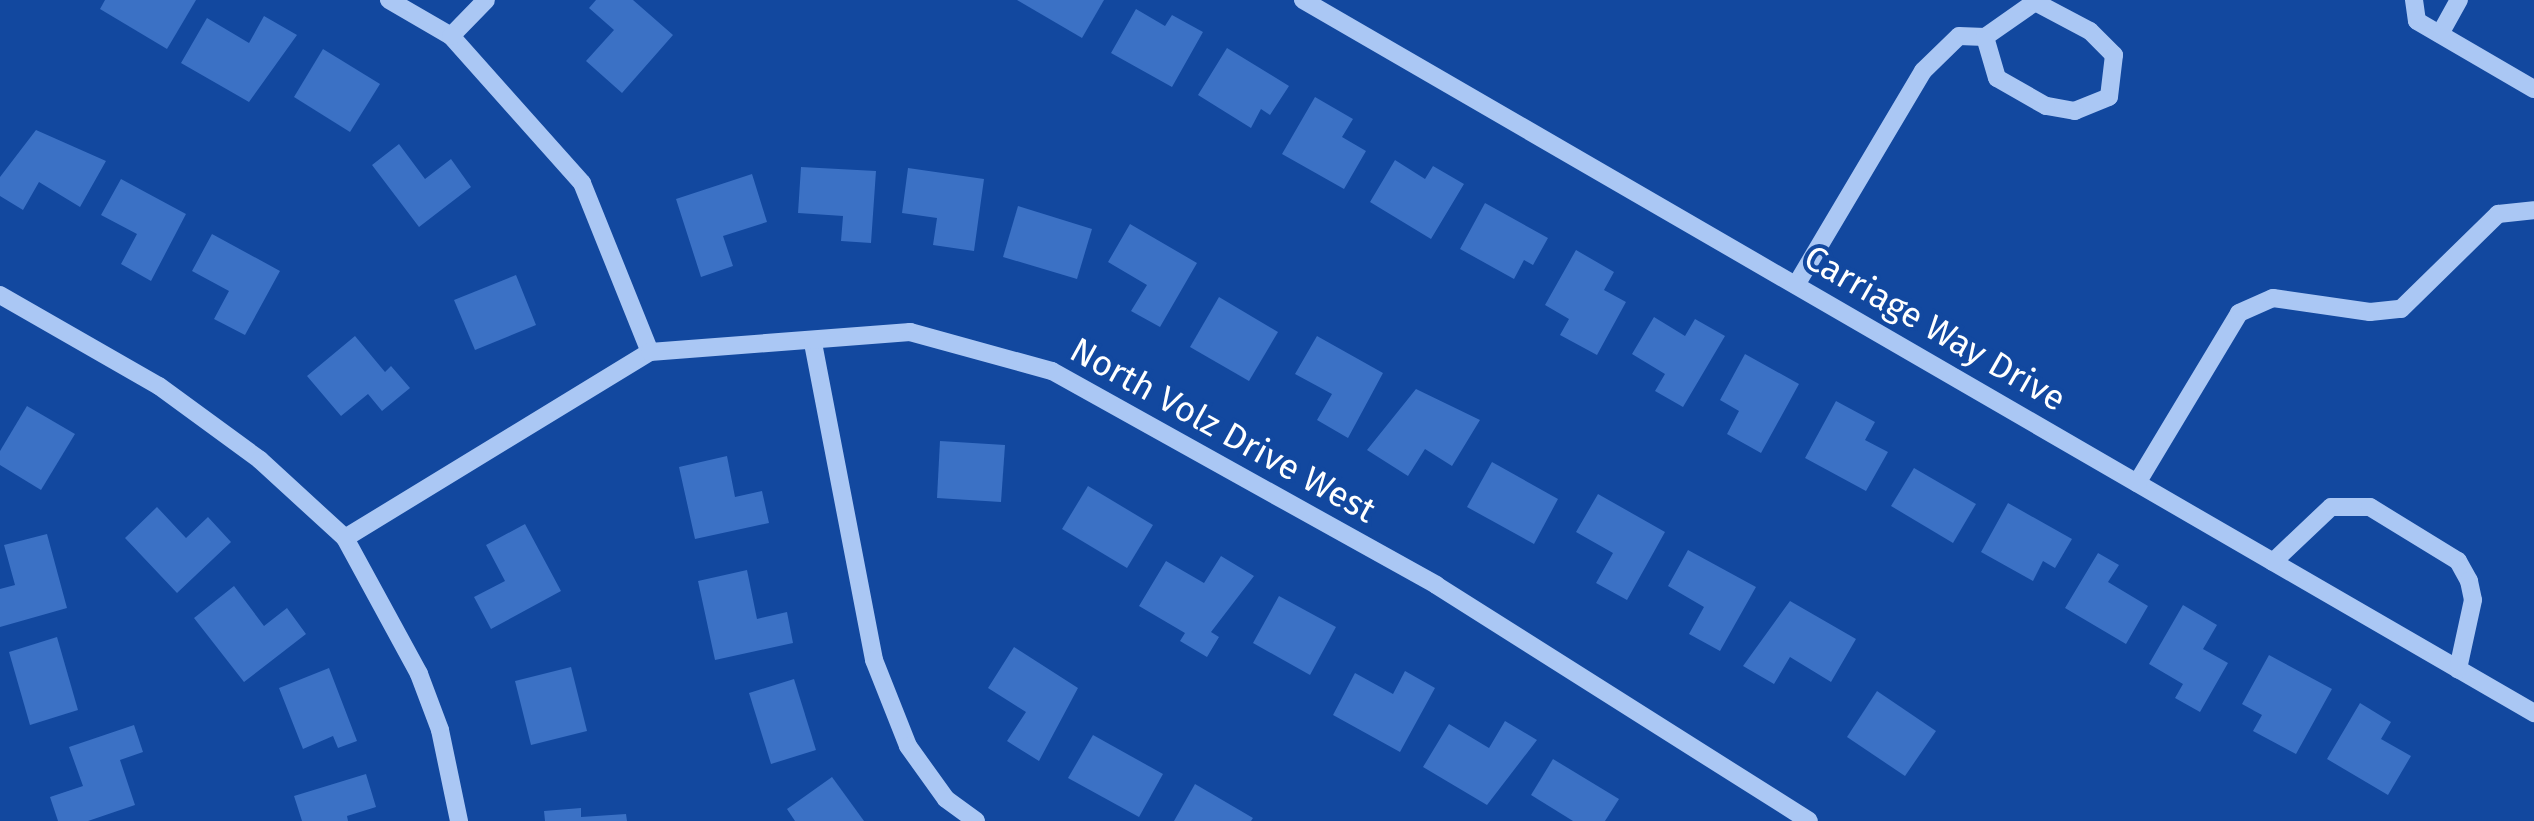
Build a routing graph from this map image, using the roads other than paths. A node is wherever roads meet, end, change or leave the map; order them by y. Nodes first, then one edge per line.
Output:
1 (389, 0) edge
2 (486, 0) edge
3 (1303, 0) edge
4 (2414, 0) edge
5 (2460, 0) edge
6 (2440, 34) junction
7 (451, 36) junction
8 (1985, 37) junction
9 (2534, 89) edge
10 (2534, 210) edge
11 (1796, 285) junction
12 (0, 295) edge
13 (813, 343) junction
14 (650, 352) junction
15 (2137, 483) junction
16 (344, 538) junction
17 (2273, 562) junction
18 (2458, 669) junction
19 (2534, 713) edge
20 (459, 821) edge
21 (976, 821) edge
22 (1809, 821) edge

1 - 7 street
2 - 7 street
3 - 11 street, Carriage Way Drive
4 - 6 street
5 - 6 street
6 - 9 street
7 - 14 street
8 - 8 street
8 - 11 street
10 - 15 street
11 - 15 street, Carriage Way Drive
12 - 16 street
13 - 14 street, North Volz Drive West
13 - 21 street
13 - 22 street, North Volz Drive West
14 - 16 street, North Volz Drive West
15 - 17 street, Carriage Way Drive
16 - 20 street
17 - 18 street, Carriage Way Drive
17 - 18 street
18 - 19 street, Carriage Way Drive

